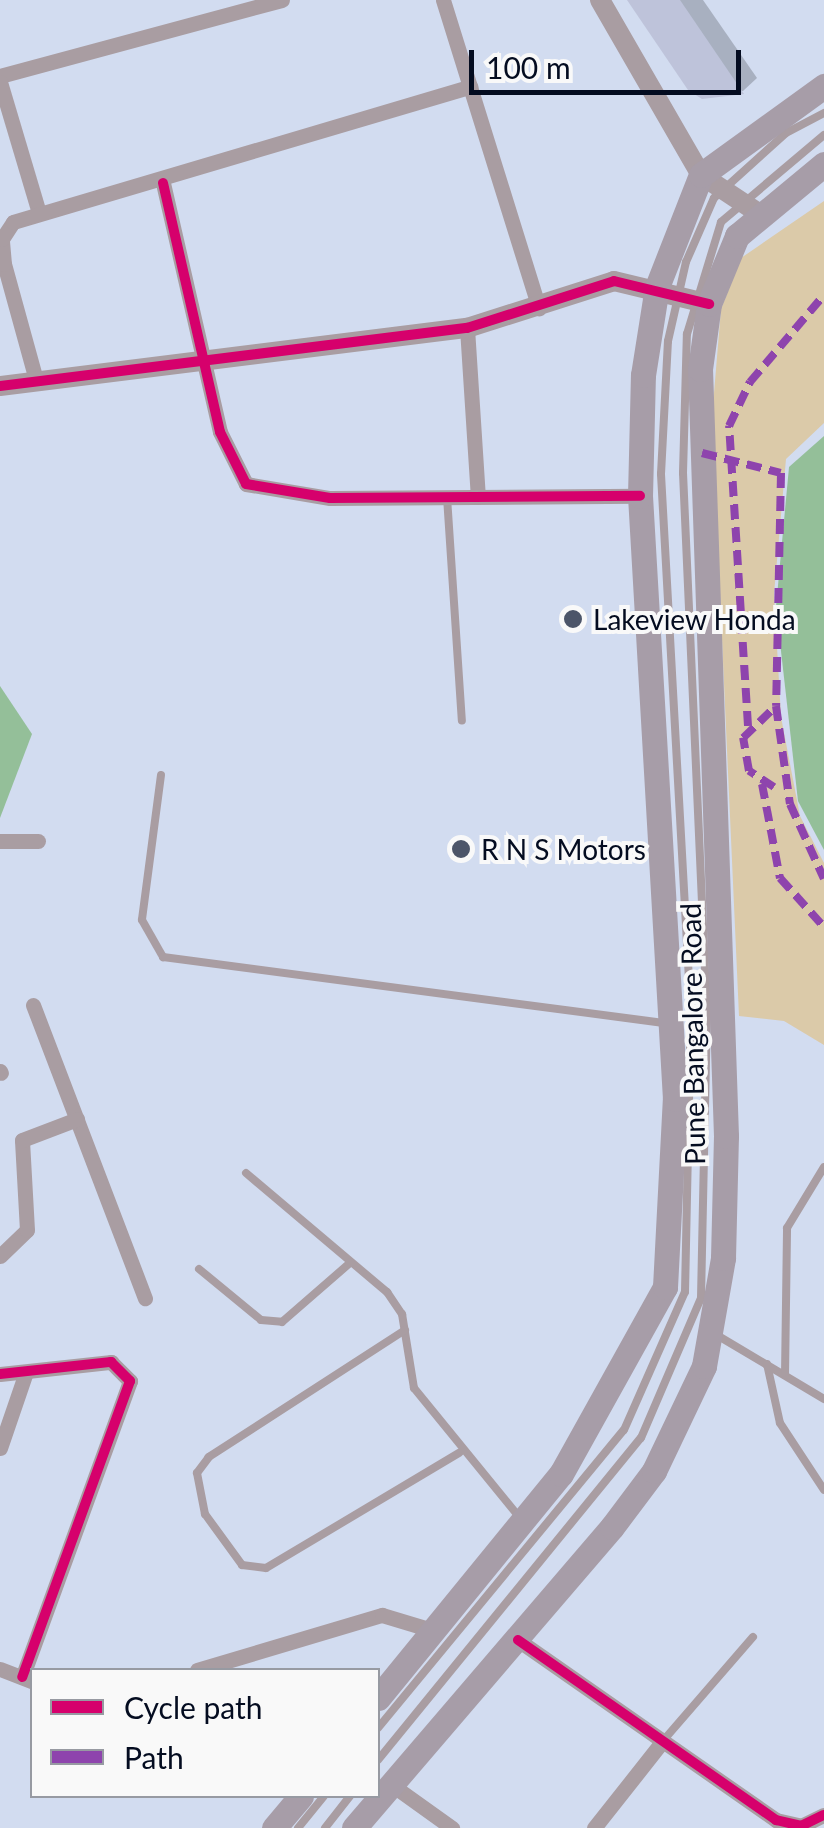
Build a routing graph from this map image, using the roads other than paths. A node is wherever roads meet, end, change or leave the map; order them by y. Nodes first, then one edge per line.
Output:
1 (282, 0) edge
2 (443, 0) edge
3 (600, 0) edge
4 (0, 79) edge
5 (824, 86) edge
6 (470, 87) junction
7 (824, 113) edge
8 (824, 136) edge
9 (824, 164) edge
10 (701, 174) junction
11 (163, 182) junction
12 (724, 189) junction
13 (752, 208) junction
14 (39, 213) junction
15 (684, 296) junction
16 (539, 308) junction
17 (467, 328) junction
18 (207, 363) junction
19 (36, 380) junction
20 (0, 386) edge
21 (640, 496) junction
22 (447, 497) junction
23 (478, 498) junction
24 (462, 720) dead end
25 (161, 775) dead end
26 (38, 841) dead end
27 (0, 842) edge
28 (33, 1005) dead end
29 (673, 1024) junction
30 (77, 1119) junction
31 (824, 1167) edge
32 (246, 1174) dead end
33 (0, 1256) edge
34 (351, 1262) junction
35 (199, 1269) dead end
36 (145, 1298) dead end
37 (405, 1330) junction
38 (711, 1332) junction
39 (767, 1364) junction
40 (26, 1372) junction
41 (0, 1374) edge
42 (785, 1375) junction
43 (824, 1399) edge
44 (0, 1448) edge
45 (458, 1453) junction
46 (824, 1490) edge
47 (523, 1521) junction
48 (432, 1630) junction
49 (752, 1638) dead end
50 (518, 1640) junction
51 (32, 1668) edge
52 (204, 1668) edge
53 (0, 1669) edge
54 (28, 1679) edge
55 (380, 1695) edge
56 (380, 1726) edge
57 (662, 1742) junction
58 (380, 1758) edge
59 (392, 1785) junction
60 (299, 1798) edge
61 (322, 1798) edge
62 (348, 1798) edge
63 (824, 1815) edge
64 (274, 1828) edge
65 (298, 1828) edge
66 (326, 1828) edge
67 (354, 1828) edge
68 (452, 1828) edge
69 (594, 1828) edge

1 - 4 street
2 - 6 street
3 - 10 street
4 - 14 street
5 - 10 main road
6 - 11 street
6 - 16 street
7 - 12 lane
8 - 13 lane
9 - 13 main road, Pune Bangalore Road
10 - 12 street
10 - 15 main road, Pune Bangalore Road
11 - 14 street
11 - 18 street
12 - 13 street
12 - 15 lane
13 - 15 main road, Pune Bangalore Road
14 - 19 street
15 - 16 street
15 - 21 main road, Pune Bangalore Road
15 - 38 main road, Pune Bangalore Road
15 - 56 lane
15 - 58 lane
16 - 17 street
17 - 18 street
17 - 23 street
18 - 19 street
18 - 22 street
19 - 20 street
21 - 23 street
21 - 29 main road, Pune Bangalore Road
22 - 23 street
22 - 24 lane
25 - 29 lane
26 - 27 street
28 - 30 street
29 - 47 main road, Pune Bangalore Road
30 - 33 street
30 - 36 street
31 - 42 lane
32 - 34 lane
34 - 35 lane
34 - 37 lane
37 - 45 lane
37 - 45 lane
38 - 39 lane
38 - 50 main road, Pune Bangalore Road
39 - 42 lane
39 - 46 lane
40 - 41 street
40 - 44 street
40 - 51 street
42 - 43 lane
45 - 47 lane
47 - 48 main road, Pune Bangalore Road
48 - 52 street
48 - 55 main road, Pune Bangalore Road
49 - 57 lane
50 - 57 street
50 - 59 main road, Pune Bangalore Road
53 - 54 street
57 - 63 street
57 - 69 street
59 - 67 main road, Pune Bangalore Road
59 - 68 street
60 - 64 main road
61 - 65 lane
62 - 66 lane

